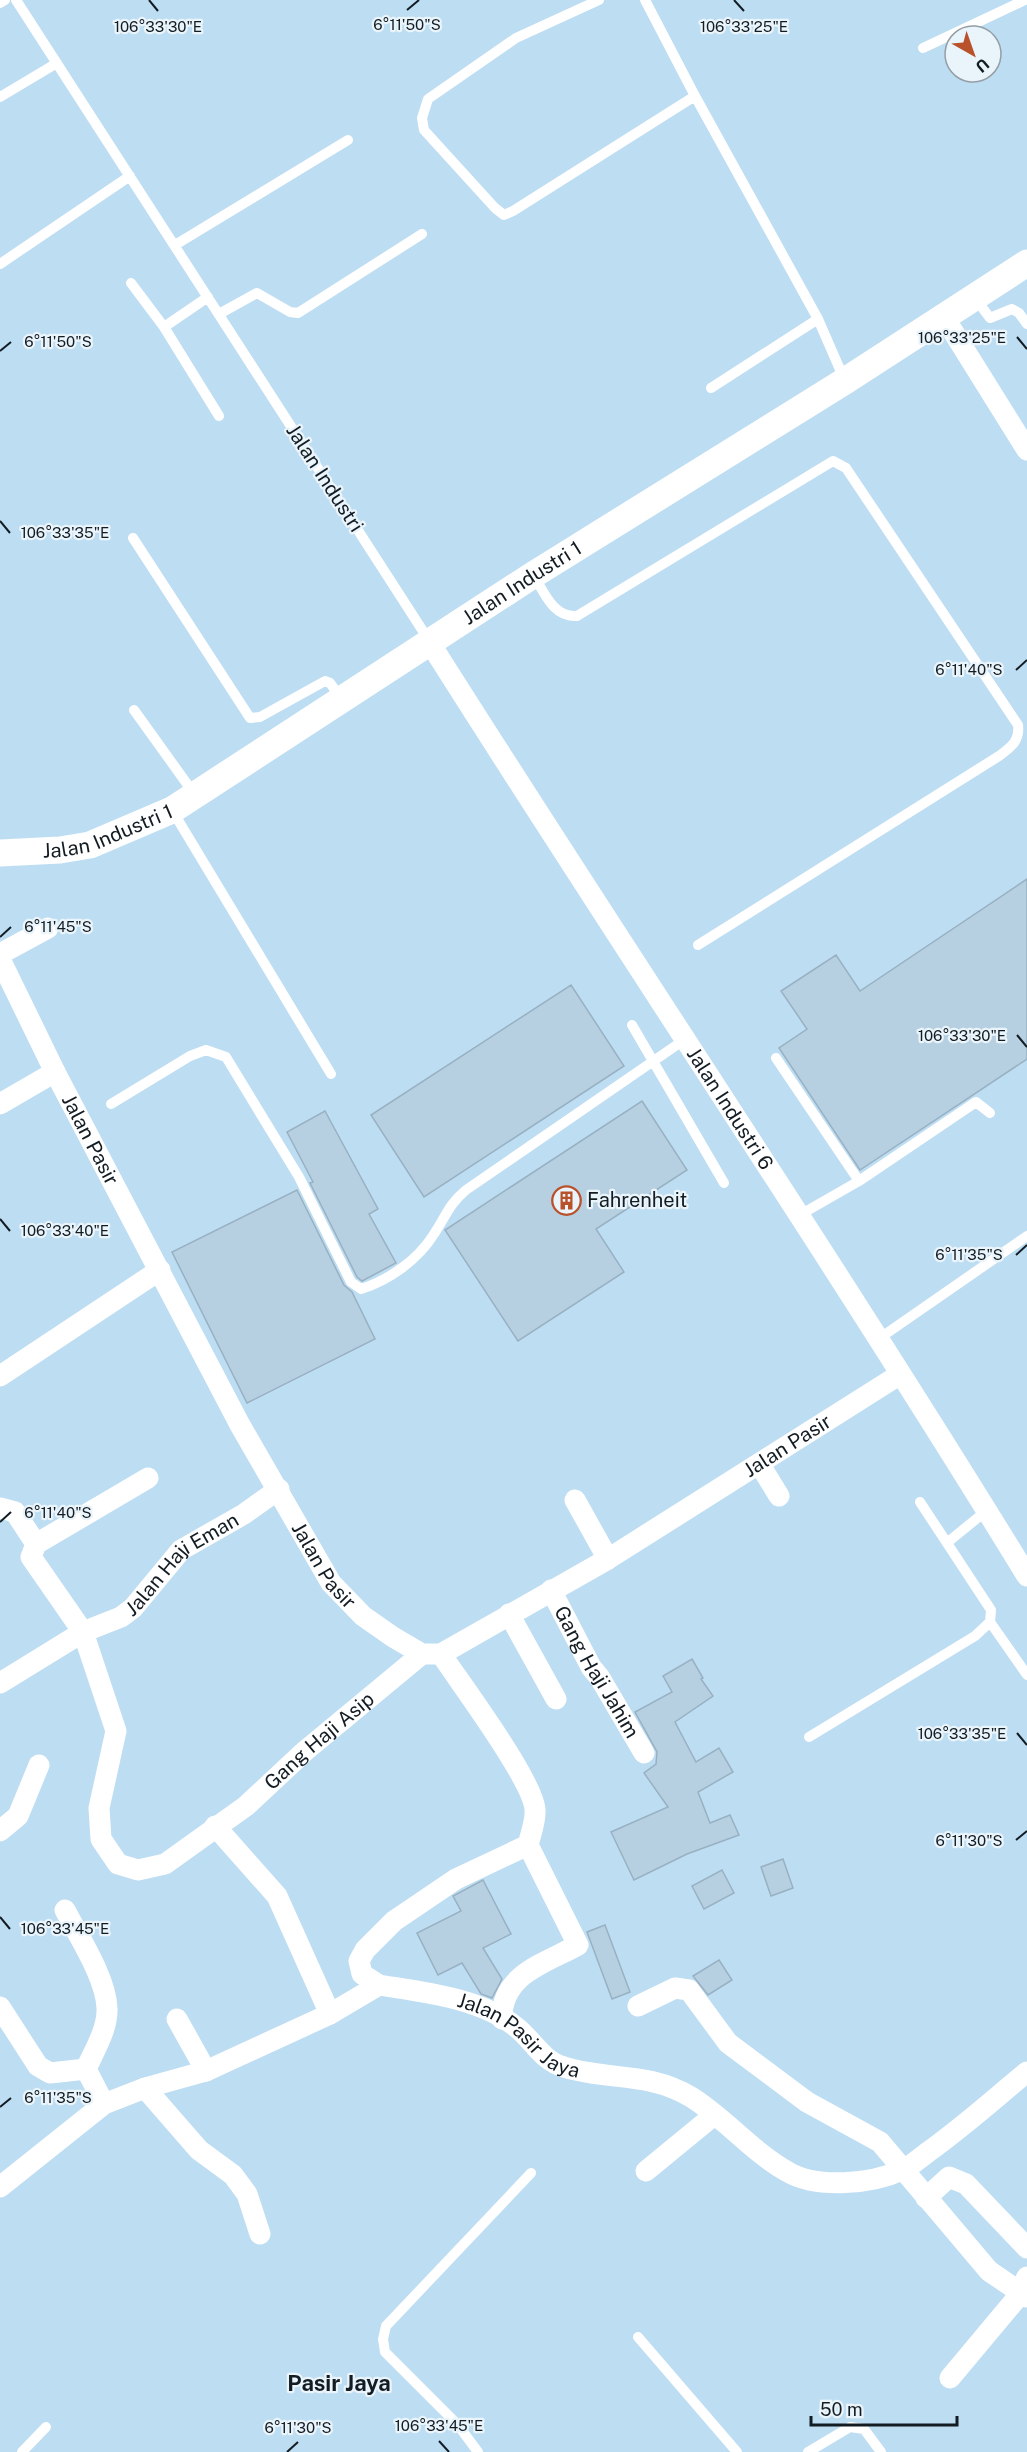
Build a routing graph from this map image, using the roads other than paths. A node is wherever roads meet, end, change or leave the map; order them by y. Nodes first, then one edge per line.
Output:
1 (5, 0) edge
2 (16, 0) edge
3 (599, 0) edge
4 (645, 0) edge
5 (1025, 0) edge
6 (0, 3) edge
7 (923, 48) dead end
8 (57, 63) junction
9 (695, 96) junction
10 (0, 97) edge
11 (348, 140) dead end
12 (130, 176) junction
13 (422, 234) dead end
14 (175, 245) junction
15 (1027, 263) edge
16 (0, 264) edge
17 (131, 283) dead end
18 (208, 297) junction
19 (975, 297) junction
20 (219, 314) junction
21 (944, 317) junction
22 (818, 319) junction
23 (1027, 324) edge
24 (164, 327) junction
25 (845, 381) junction
26 (711, 388) dead end
27 (219, 416) dead end
28 (1027, 450) edge
29 (133, 538) dead end
30 (533, 575) junction
31 (430, 643) junction
32 (341, 699) junction
33 (134, 710) dead end
34 (195, 795) junction
35 (172, 810) junction
36 (0, 853) edge
37 (48, 928) dead end
38 (698, 945) dead end
39 (0, 954) edge
40 (0, 959) edge
41 (632, 1025) dead end
42 (684, 1040) junction
43 (776, 1058) dead end
44 (653, 1062) junction
45 (55, 1072) junction
46 (331, 1074) dead end
47 (0, 1104) edge
48 (111, 1104) dead end
49 (990, 1113) dead end
50 (859, 1181) junction
51 (724, 1183) dead end
52 (798, 1217) junction
53 (1027, 1236) edge
54 (160, 1270) junction
55 (877, 1340) junction
56 (899, 1375) junction
57 (0, 1376) edge
58 (760, 1465) junction
59 (148, 1478) dead end
60 (279, 1489) junction
61 (779, 1496) dead end
62 (575, 1500) dead end
63 (920, 1502) dead end
64 (0, 1508) edge
65 (986, 1511) junction
66 (948, 1542) junction
67 (36, 1545) junction
68 (1021, 1553) edge
69 (608, 1559) junction
70 (1027, 1576) edge
71 (551, 1590) junction
72 (509, 1614) junction
73 (990, 1622) junction
74 (83, 1632) junction
75 (431, 1654) junction
76 (1027, 1675) edge
77 (0, 1683) edge
78 (556, 1699) dead end
79 (809, 1737) dead end
80 (644, 1753) dead end
81 (39, 1765) dead end
82 (215, 1826) junction
83 (0, 1831) edge
84 (528, 1845) junction
85 (65, 1910) dead end
86 (379, 1985) junction
87 (638, 2006) dead end
88 (0, 2007) edge
89 (330, 2014) junction
90 (177, 2019) dead end
91 (502, 2019) junction
92 (86, 2069) junction
93 (206, 2071) junction
94 (1027, 2072) edge
95 (145, 2088) junction
96 (104, 2104) junction
97 (713, 2116) junction
98 (902, 2170) junction
99 (646, 2171) dead end
100 (531, 2173) dead end
101 (0, 2187) edge
102 (926, 2198) junction
103 (260, 2234) dead end
104 (1027, 2248) edge
105 (1024, 2289) edge
106 (638, 2337) dead end
107 (950, 2378) dead end
108 (46, 2427) dead end
109 (22, 2452) edge
110 (478, 2452) edge
111 (737, 2452) edge
112 (808, 2452) edge
113 (881, 2452) edge

1 - 6 lane
2 - 8 lane, Jalan Industri
3 - 9 lane
4 - 9 lane
5 - 7 lane
8 - 10 lane
8 - 12 lane, Jalan Industri
9 - 22 lane
11 - 14 lane
12 - 14 lane, Jalan Industri
12 - 16 lane
13 - 20 lane
14 - 18 lane, Jalan Industri
15 - 19 street, Jalan Industri 1
17 - 24 lane
18 - 20 lane, Jalan Industri
18 - 24 lane
19 - 21 street, Jalan Industri 1
19 - 23 lane
20 - 31 lane, Jalan Industri
21 - 25 street, Jalan Industri 1
21 - 28 street
22 - 25 lane
22 - 26 lane
24 - 27 lane
25 - 30 street, Jalan Industri 1
29 - 32 lane
30 - 31 street, Jalan Industri 1
30 - 38 lane
31 - 32 street, Jalan Industri 1
31 - 42 street, Jalan Industri 6
32 - 34 street, Jalan Industri 1
33 - 34 lane
34 - 35 street, Jalan Industri 1
35 - 36 street, Jalan Industri 1
35 - 46 lane
37 - 39 street
40 - 45 street, Jalan Pasir
41 - 44 lane
42 - 44 lane
42 - 52 street, Jalan Industri 6
43 - 50 lane
44 - 48 lane
44 - 51 lane
45 - 47 street
45 - 54 street, Jalan Pasir
49 - 50 lane
50 - 52 lane
52 - 55 street, Jalan Industri 6
53 - 55 lane
54 - 57 street
54 - 60 street, Jalan Pasir
55 - 56 street, Jalan Industri 6
56 - 58 street, Jalan Pasir
56 - 65 street, Jalan Industri 6
58 - 61 street
58 - 69 street, Jalan Pasir
59 - 67 street
60 - 74 street, Jalan Haji Eman
60 - 75 street, Jalan Pasir
62 - 69 street
63 - 66 lane
64 - 67 street
65 - 66 lane
65 - 68 street, Jalan Industri 6
66 - 73 lane
67 - 74 street, Gang Haji Asip
68 - 70 street, Jalan Industri 6
69 - 71 street, Jalan Pasir
71 - 72 street, Jalan Pasir
71 - 80 street, Gang Haji Jahim
72 - 75 street, Jalan Pasir
72 - 78 street
73 - 76 lane
73 - 79 lane
74 - 77 street, Jalan Haji Eman
74 - 82 street, Gang Haji Asip
75 - 82 street, Gang Haji Asip
75 - 84 street
81 - 83 street
82 - 89 street
84 - 86 street
84 - 91 street
85 - 92 street
86 - 89 street
86 - 91 street, Jalan Pasir Jaya
87 - 98 street
88 - 92 street
89 - 93 street
90 - 93 street
91 - 97 street, Jalan Pasir Jaya
92 - 96 street
93 - 95 street
94 - 98 street, Jalan Pasir Jaya
95 - 96 street
95 - 103 street
96 - 101 street
97 - 98 street, Jalan Pasir Jaya
97 - 99 street
98 - 102 street
100 - 110 lane
102 - 104 street
102 - 105 street
105 - 107 street
106 - 111 lane
108 - 109 lane
112 - 113 lane

